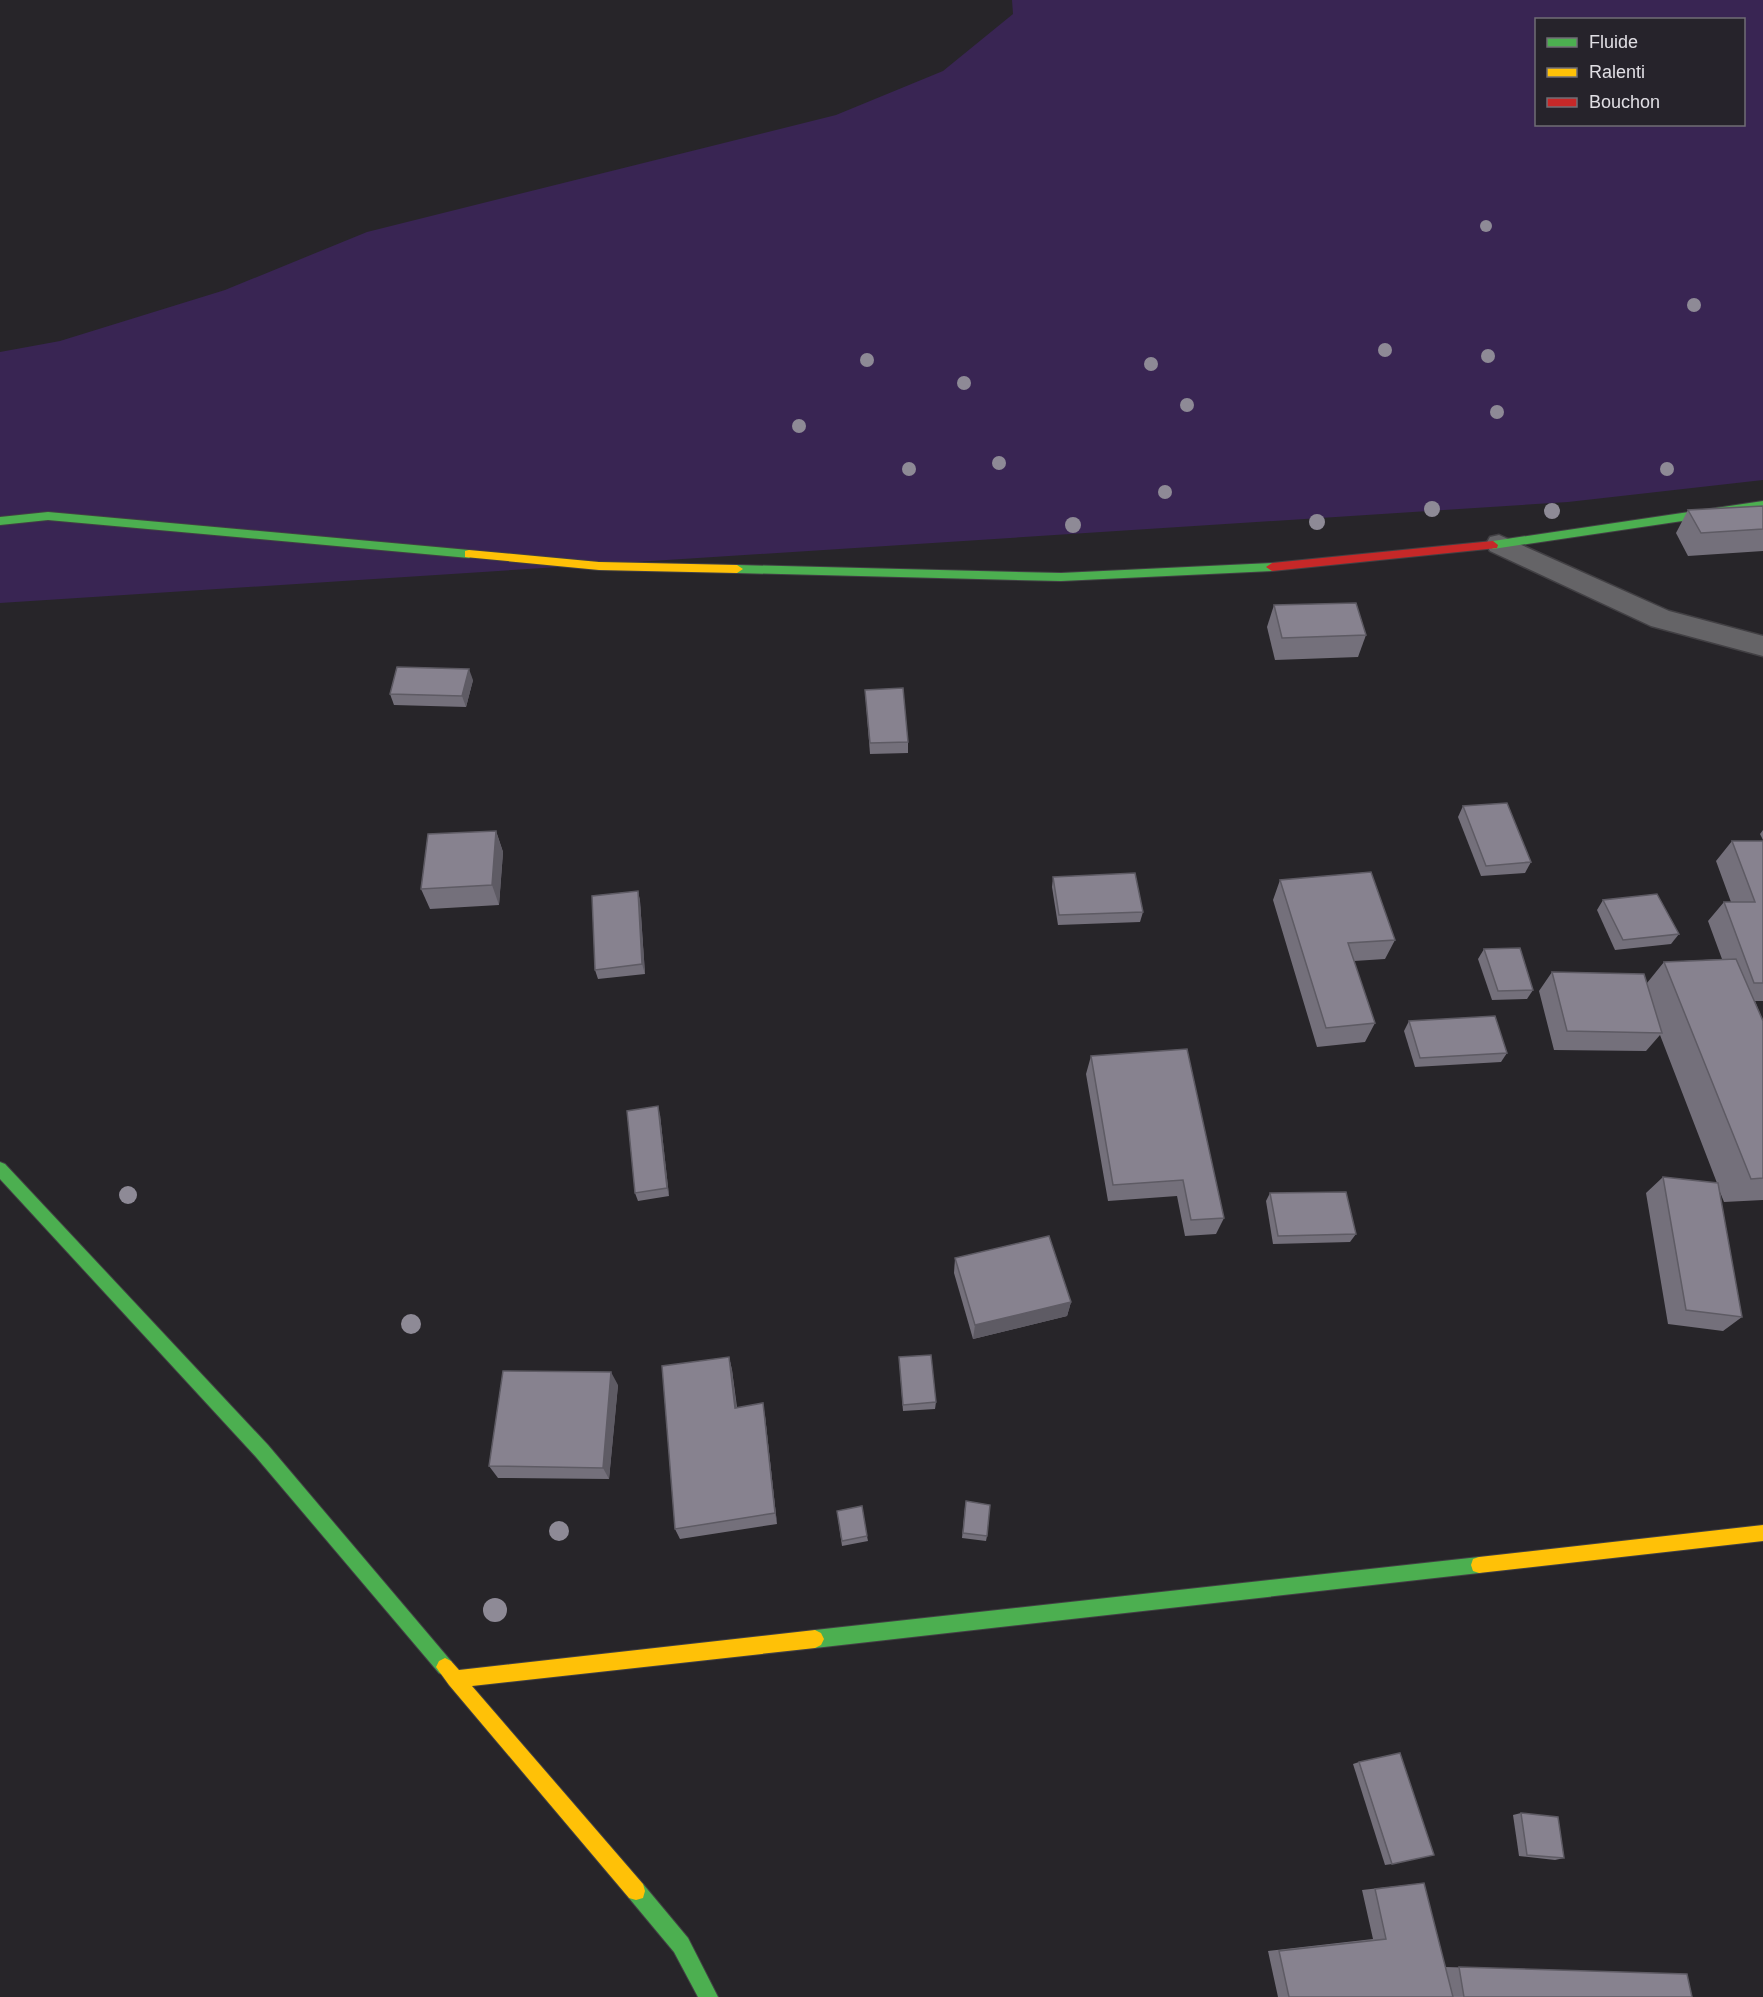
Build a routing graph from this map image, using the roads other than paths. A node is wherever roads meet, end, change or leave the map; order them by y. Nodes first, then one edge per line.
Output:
1 (1763, 505) edge
2 (0, 521) edge
3 (1499, 544) junction
4 (1763, 646) edge
5 (0, 1168) edge
6 (1763, 1533) edge
7 (455, 1679) junction
8 (708, 1997) edge

1 - 3 street
2 - 3 street
3 - 4 street
5 - 7 street
6 - 7 street
7 - 8 street

